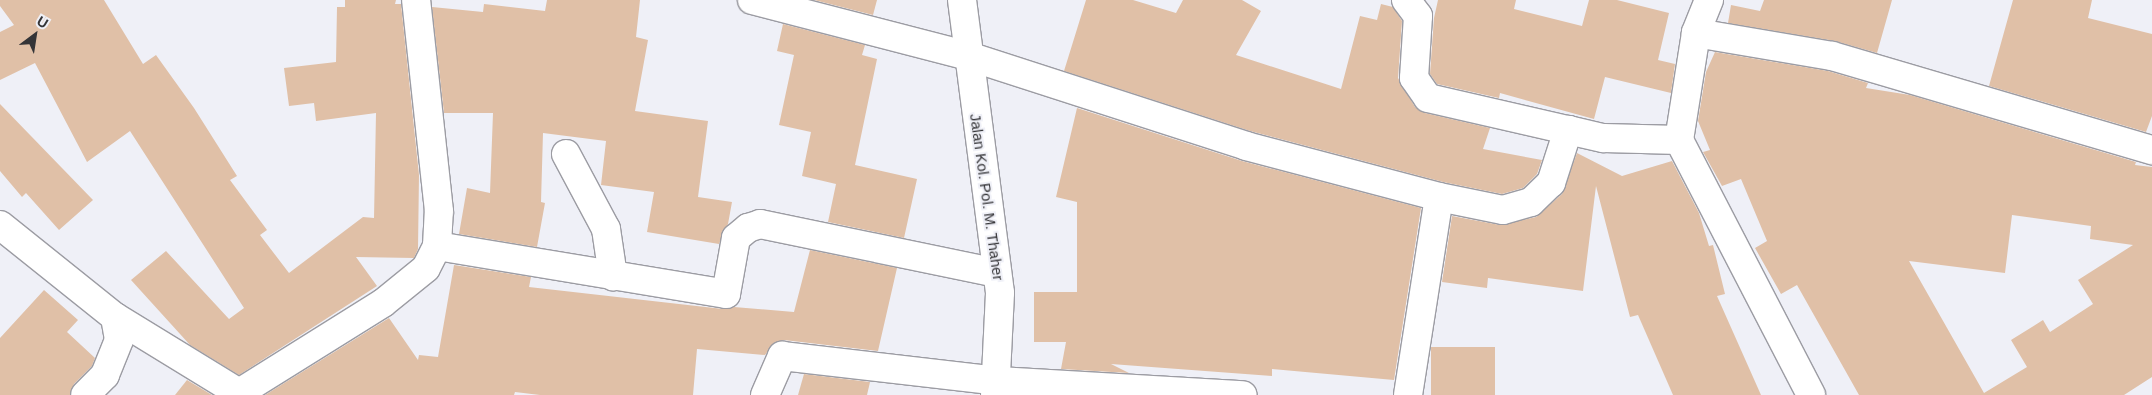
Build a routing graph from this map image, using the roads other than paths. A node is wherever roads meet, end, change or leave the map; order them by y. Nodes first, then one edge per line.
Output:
1 (416, 0) edge
2 (752, 0) edge
3 (962, 0) edge
4 (1406, 0) edge
5 (1709, 0) edge
6 (1696, 32) junction
7 (968, 56) junction
8 (1568, 130) junction
9 (1678, 140) junction
10 (2152, 150) edge
11 (566, 154) dead end
12 (1439, 197) junction
13 (0, 225) edge
14 (437, 246) junction
15 (997, 273) junction
16 (612, 276) junction
17 (115, 318) junction
18 (997, 388) edge
19 (84, 395) edge
20 (765, 395) edge
21 (1243, 395) edge
22 (1408, 395) edge
23 (1811, 395) edge

1 - 14 street
2 - 7 street
3 - 7 street, Jalan Kol. Pol. M. Thaher
4 - 8 street
5 - 6 street
6 - 9 street
6 - 10 street
7 - 12 street
7 - 15 street, Jalan Kol. Pol. M. Thaher
8 - 9 street
8 - 12 street
9 - 23 street
11 - 16 street
12 - 22 street
13 - 17 street
14 - 16 street
14 - 17 street
15 - 16 street
15 - 18 street, Jalan Kol. Pol. M. Thaher
17 - 19 street
18 - 20 street
18 - 21 street

